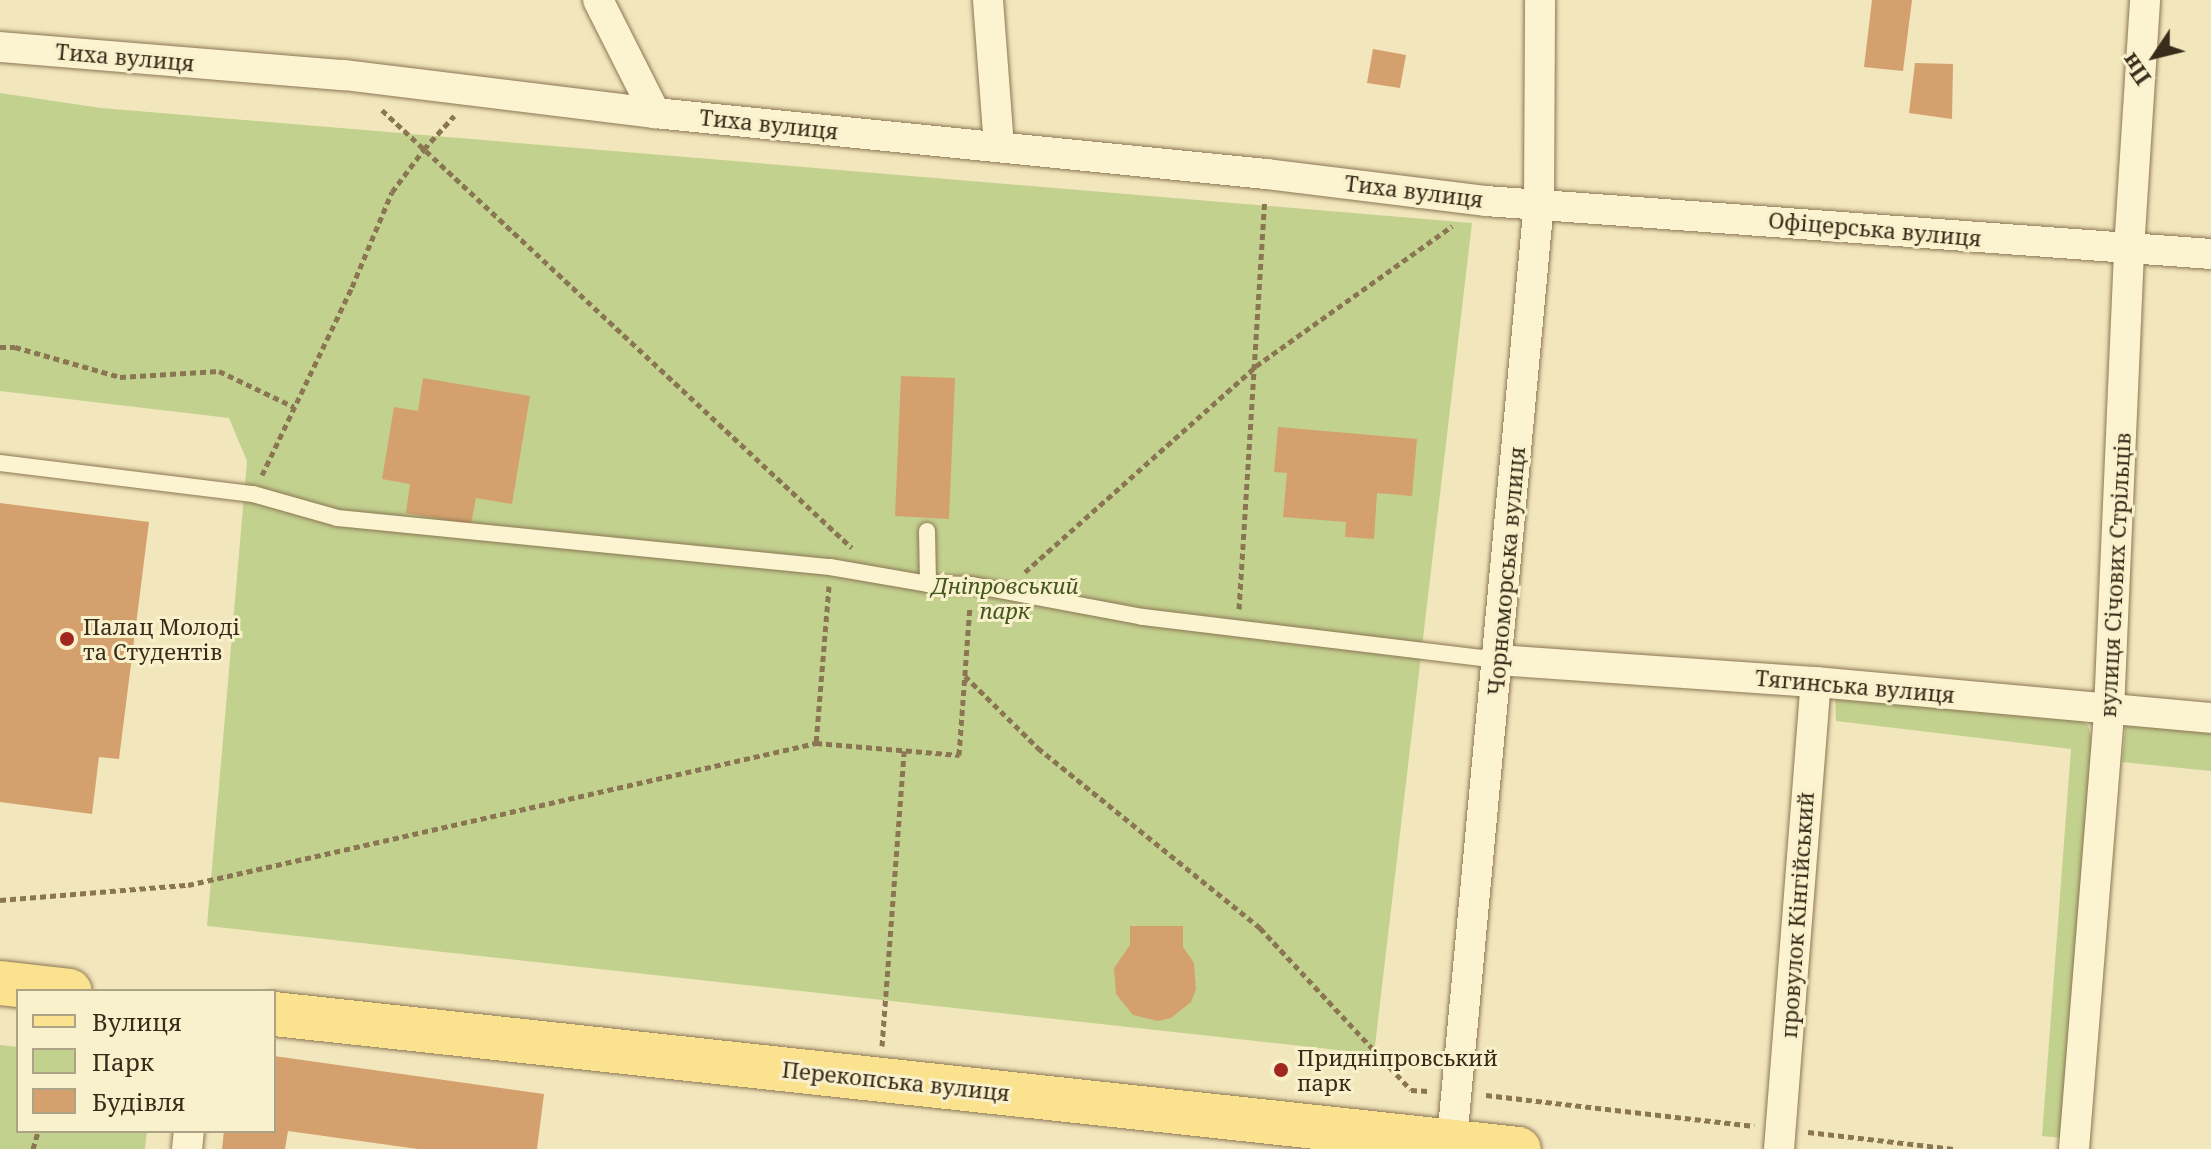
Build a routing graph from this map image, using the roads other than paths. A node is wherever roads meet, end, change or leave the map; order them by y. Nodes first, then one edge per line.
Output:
1 (598, 0) edge
2 (988, 0) edge
3 (1540, 0) edge
4 (2145, 0) edge
5 (0, 47) edge
6 (655, 113) junction
7 (999, 147) junction
8 (1539, 202) junction
9 (2129, 249) junction
10 (2211, 254) edge
11 (0, 463) edge
12 (927, 531) dead end
13 (928, 584) junction
14 (1498, 660) junction
15 (1816, 682) junction
16 (2109, 710) junction
17 (2211, 718) edge
18 (0, 983) edge
19 (52, 989) edge
20 (276, 1014) edge
21 (1780, 1139) edge
22 (1452, 1140) junction
23 (1519, 1149) edge
24 (2074, 1149) edge

1 - 6 street
2 - 7 street
3 - 8 street, Чорноморська вулиця
4 - 9 street, вулиця Січових Стрільців
5 - 6 street, Тиха вулиця
6 - 7 street, Тиха вулиця
7 - 8 street, Тиха вулиця
8 - 9 street, Офіцерська вулиця
8 - 14 street, Чорноморська вулиця
9 - 10 street, Офіцерська вулиця
9 - 16 street, вулиця Січових Стрільців
11 - 13 lane
12 - 13 lane
13 - 14 lane
14 - 15 street, Тягинська вулиця
14 - 22 street, Чорноморська вулиця
15 - 16 street, Тягинська вулиця
15 - 21 street, провулок Кінгійський
16 - 17 street, Тягинська вулиця
16 - 24 street, вулиця Січових Стрільців
18 - 19 main road
20 - 22 main road, Перекопська вулиця
22 - 23 main road, Перекопська вулиця

